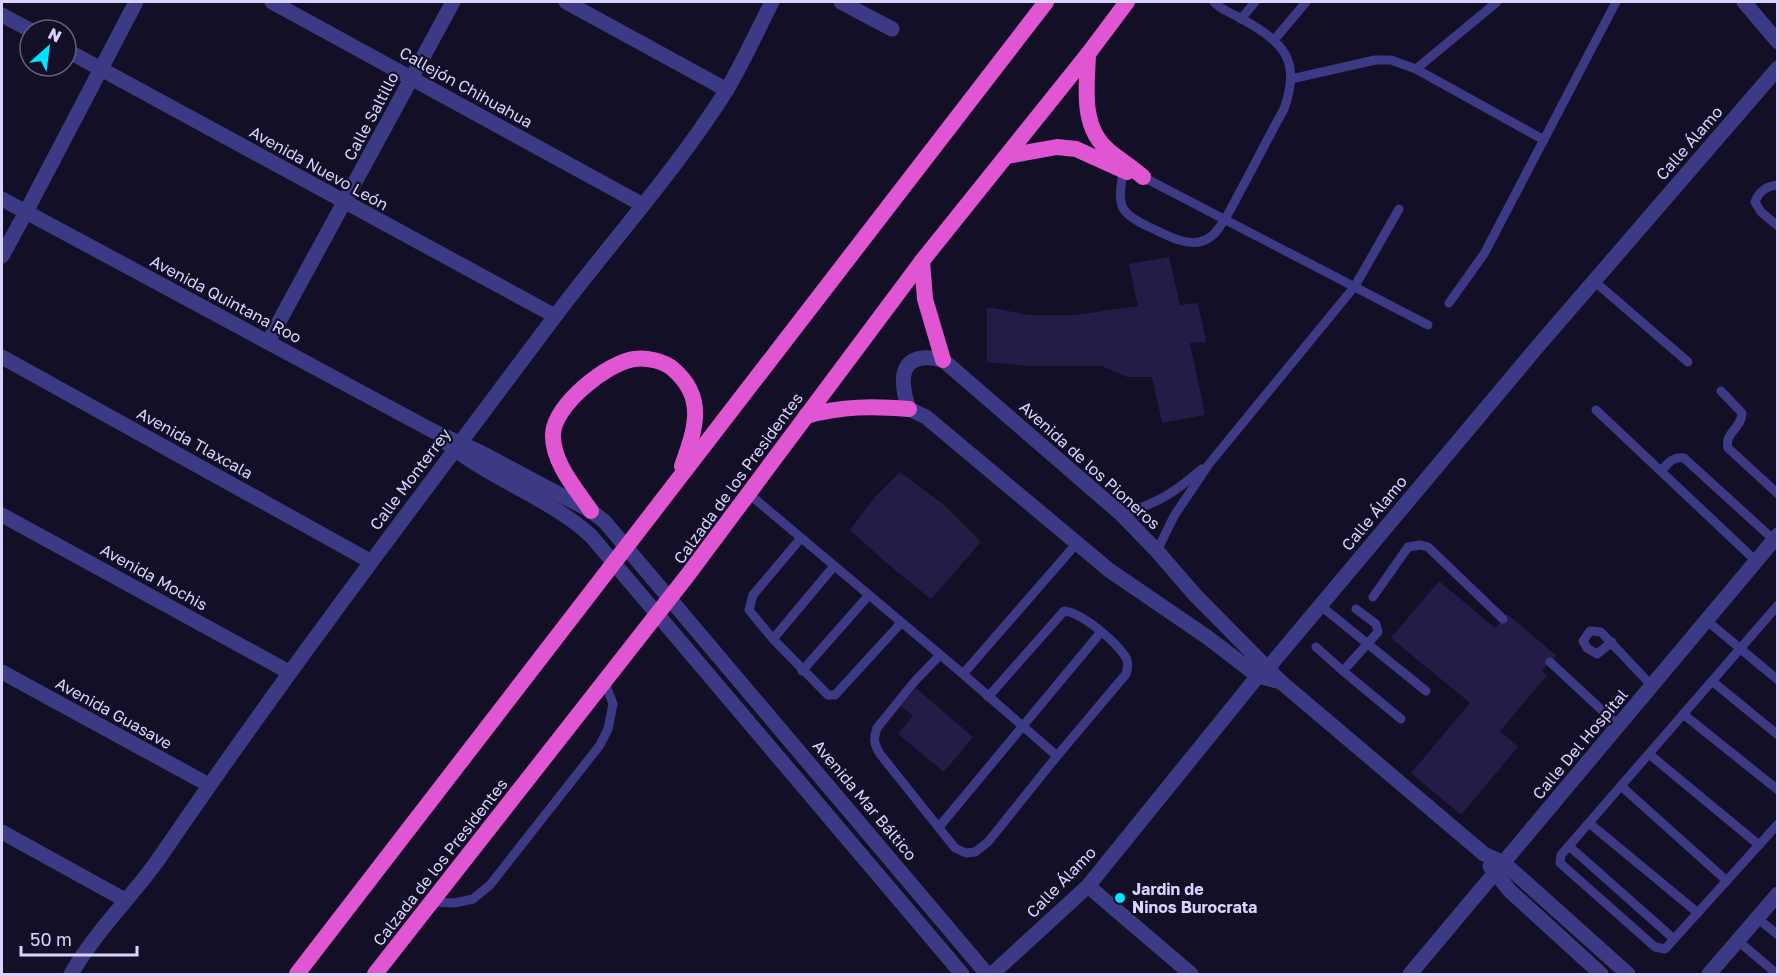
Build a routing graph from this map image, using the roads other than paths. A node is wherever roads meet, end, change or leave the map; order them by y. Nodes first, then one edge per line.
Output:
1 (136, 2) edge
2 (272, 2) edge
3 (453, 2) edge
4 (566, 2) edge
5 (772, 2) edge
6 (841, 2) edge
7 (1046, 2) edge
8 (1127, 2) edge
9 (1214, 2) edge
10 (1255, 2) edge
11 (1306, 2) edge
12 (1497, 2) edge
13 (1616, 2) edge
14 (1744, 2) edge
15 (2, 15) edge
16 (1241, 19) junction
17 (18, 24) edge
18 (892, 29) dead end
19 (1275, 39) junction
20 (1778, 42) edge
21 (1088, 54) junction
22 (78, 57) edge
23 (1778, 68) edge
24 (1416, 69) junction
25 (102, 70) junction
26 (412, 78) junction
27 (1291, 79) junction
28 (727, 90) junction
29 (1544, 140) junction
30 (1008, 156) junction
31 (1123, 171) junction
32 (1143, 177) junction
33 (1778, 185) edge
34 (2, 199) edge
35 (344, 203) junction
36 (643, 205) junction
37 (1399, 209) dead end
38 (26, 212) junction
39 (1225, 219) junction
40 (1778, 226) edge
41 (2, 256) edge
42 (922, 261) junction
43 (1594, 281) junction
44 (1355, 286) junction
45 (1449, 303) dead end
46 (555, 316) junction
47 (1428, 325) dead end
48 (268, 342) junction
49 (2, 357) edge
50 (943, 360) junction
51 (1688, 362) dead end
52 (1721, 392) dead end
53 (909, 409) junction
54 (1596, 410) dead end
55 (806, 416) junction
56 (458, 447) junction
57 (1209, 464) junction
58 (1661, 471) junction
59 (678, 478) junction
60 (749, 494) junction
61 (1778, 494) edge
62 (1121, 514) junction
63 (2, 515) edge
64 (598, 516) junction
65 (1776, 537) edge
66 (801, 538) junction
67 (1077, 543) junction
68 (1157, 551) junction
69 (1755, 560) junction
70 (370, 561) junction
71 (834, 566) junction
72 (869, 595) junction
73 (1195, 595) junction
74 (1373, 597) dead end
75 (1778, 605) edge
76 (1321, 606) junction
77 (1356, 609) dead end
78 (1177, 615) junction
79 (1774, 616) edge
80 (1503, 619) dead end
81 (1706, 620) junction
82 (901, 622) junction
83 (1101, 632) junction
84 (772, 639) junction
85 (1611, 642) dead end
86 (1367, 644) junction
87 (1316, 646) dead end
88 (1740, 648) junction
89 (940, 655) junction
90 (1550, 662) dead end
91 (1343, 670) junction
92 (802, 671) junction
93 (2, 672) edge
94 (289, 672) junction
95 (1263, 672) junction
96 (963, 674) junction
97 (1778, 680) edge
98 (604, 681) junction
99 (1712, 681) junction
100 (1652, 686) junction
101 (1426, 692) dead end
102 (988, 697) junction
103 (1683, 714) junction
104 (1401, 719) dead end
105 (1619, 726) junction
106 (1024, 727) junction
107 (1778, 735) edge
108 (1649, 754) junction
109 (1058, 756) junction
110 (209, 785) junction
111 (1621, 786) junction
112 (1778, 790) edge
113 (1589, 823) junction
114 (1778, 824) edge
115 (939, 827) junction
116 (2, 832) edge
117 (1759, 844) junction
118 (1569, 846) junction
119 (1500, 869) junction
120 (1727, 881) junction
121 (1088, 886) junction
122 (1778, 894) edge
123 (125, 900) junction
124 (431, 902) junction
125 (1698, 913) junction
126 (1757, 918) junction
127 (1778, 935) edge
128 (1674, 939) junction
129 (1738, 941) junction
130 (1716, 972) edge
131 (71, 975) edge
132 (297, 975) edge
133 (375, 975) edge
134 (962, 975) edge
135 (987, 975) edge
136 (992, 975) edge
137 (1191, 975) edge
138 (1410, 975) edge
139 (1601, 975) edge
140 (1628, 975) edge
141 (1777, 975) edge

1 - 25 street
2 - 26 street, Callejón Chihuahua
3 - 26 street, Calle Saltillo
4 - 28 street
5 - 28 street, Calle Monterrey
6 - 18 street
7 - 59 highway
8 - 21 highway, Calzada de los Presidentes
9 - 16 lane
10 - 16 lane
11 - 19 lane
12 - 24 lane
13 - 29 lane
14 - 20 street
15 - 17 street
16 - 19 lane
19 - 27 lane
21 - 30 highway, Calzada de los Presidentes
21 - 32 highway
22 - 25 street, Avenida Nuevo León
23 - 43 street, Calle Álamo
24 - 27 lane
24 - 29 lane
25 - 35 street, Avenida Nuevo León
25 - 38 street
26 - 35 street, Calle Saltillo
26 - 36 street, Callejón Chihuahua
27 - 39 lane
28 - 36 street, Calle Monterrey
29 - 45 lane
30 - 31 highway
30 - 42 highway, Calzada de los Presidentes
31 - 32 highway
31 - 39 lane
32 - 39 lane
33 - 40 lane
34 - 38 street, Avenida Quintana Roo
35 - 46 street, Avenida Nuevo León
35 - 48 street, Calle Saltillo
36 - 46 street, Calle Monterrey
37 - 44 lane
38 - 41 street
38 - 48 street, Avenida Quintana Roo
39 - 44 lane
42 - 50 highway
42 - 55 highway, Calzada de los Presidentes
43 - 51 lane
43 - 76 street, Calle Álamo
44 - 47 lane
44 - 57 lane
46 - 56 street, Calle Monterrey
48 - 56 street, Avenida Quintana Roo
49 - 70 street, Avenida Tlaxcala
50 - 53 street
50 - 62 street, Avenida de los Pioneros
52 - 61 lane
53 - 55 highway
53 - 67 street
54 - 58 lane
55 - 60 highway, Calzada de los Presidentes
56 - 64 street, Avenida Quintana Roo
56 - 70 street, Calle Monterrey
56 - 134 street, Avenida Quintana Roo
57 - 62 lane
57 - 68 lane
58 - 65 lane
58 - 69 lane
59 - 64 highway
59 - 132 highway
60 - 66 lane
60 - 98 highway, Calzada de los Presidentes
62 - 68 street, Avenida de los Pioneros
63 - 94 street, Avenida Mochis
64 - 135 street, Avenida Mar Báltico
65 - 69 street, Calle Del Hospital
66 - 71 lane
66 - 84 lane
67 - 78 street
67 - 96 lane
68 - 73 street, Avenida de los Pioneros
69 - 81 street, Calle Del Hospital
70 - 94 street, Calle Monterrey
71 - 72 lane
71 - 84 lane
72 - 82 lane
72 - 92 lane
73 - 78 street
73 - 95 street, Avenida de los Pioneros
74 - 80 lane
75 - 79 lane
76 - 86 lane
76 - 95 street, Calle Álamo
77 - 86 lane
78 - 95 street
79 - 88 lane
81 - 88 lane
81 - 100 street, Calle Del Hospital
82 - 89 lane
82 - 92 lane
83 - 102 lane
83 - 106 lane
83 - 109 lane
84 - 92 lane
85 - 100 lane
86 - 91 lane
86 - 101 lane
87 - 91 lane
88 - 97 lane
88 - 99 lane
89 - 96 lane
89 - 115 lane
90 - 105 lane
91 - 104 lane
93 - 110 street, Avenida Guasave
94 - 110 street, Calle Monterrey
95 - 119 street
95 - 121 street, Calle Álamo
96 - 102 lane
98 - 124 highway, Calzada de los Presidentes
98 - 124 lane
99 - 103 lane
99 - 107 lane
100 - 105 street, Calle Del Hospital
102 - 106 lane
103 - 108 lane
103 - 112 lane
105 - 119 street, Calle Del Hospital
106 - 109 lane
106 - 115 lane
108 - 111 lane
108 - 117 lane
109 - 115 lane
110 - 123 street, Calle Monterrey
111 - 113 lane
111 - 120 lane
113 - 118 lane
113 - 125 lane
114 - 117 lane
116 - 123 street
117 - 120 lane
118 - 128 lane
118 - 128 lane
119 - 138 street, Calle Del Hospital
119 - 139 street
119 - 140 street
120 - 125 lane
121 - 136 street, Calle Álamo
121 - 137 street
122 - 126 street
123 - 131 street, Calle Monterrey
124 - 133 highway, Calzada de los Presidentes
125 - 128 lane
126 - 127 lane
126 - 129 street
129 - 130 street
129 - 141 lane

